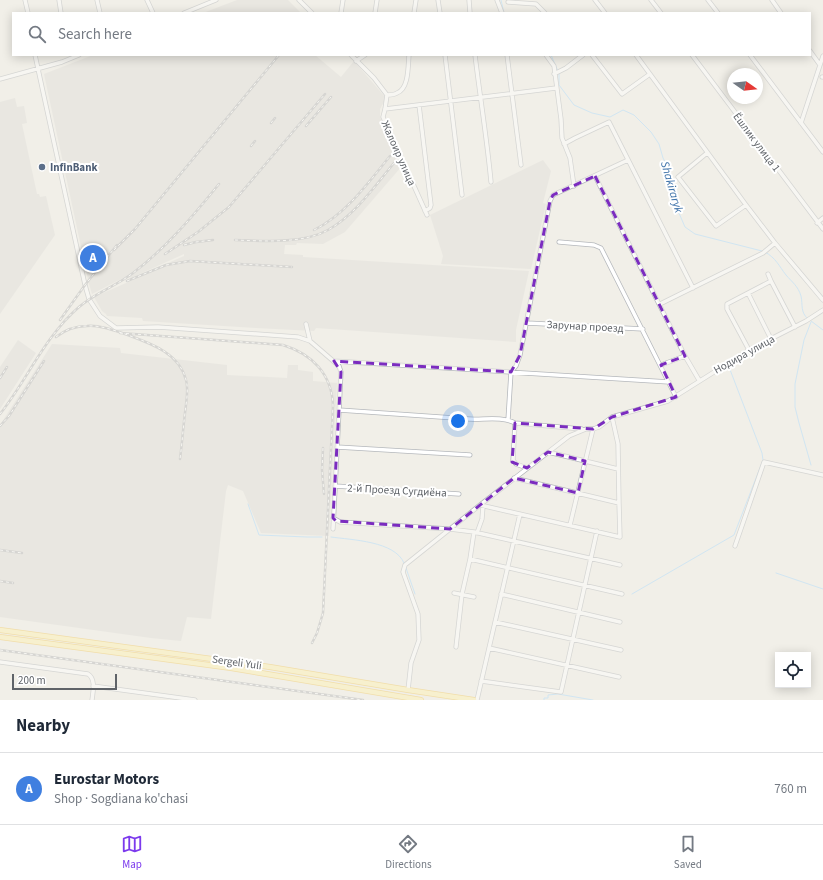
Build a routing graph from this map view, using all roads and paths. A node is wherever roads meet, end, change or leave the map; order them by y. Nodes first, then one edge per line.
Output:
1 (25, 0) edge
2 (59, 0) edge
3 (97, 0) edge
4 (147, 0) edge
5 (216, 0) edge
6 (299, 0) edge
7 (343, 0) edge
8 (377, 0) edge
9 (416, 0) edge
10 (438, 0) edge
11 (469, 0) edge
12 (497, 0) edge
13 (595, 0) edge
14 (651, 0) edge
15 (708, 0) edge
16 (772, 0) edge
17 (508, 2) dead end
18 (28, 12) edge
19 (62, 12) edge
20 (100, 12) edge
21 (153, 12) edge
22 (186, 12) edge
23 (311, 12) edge
24 (341, 12) edge
25 (375, 12) edge
26 (414, 12) edge
27 (440, 12) edge
28 (470, 12) edge
29 (502, 12) edge
30 (544, 12) edge
31 (602, 12) edge
32 (660, 12) edge
33 (717, 12) edge
34 (780, 12) edge
35 (811, 52) edge
36 (36, 56) edge
37 (71, 56) edge
38 (352, 56) edge
39 (363, 56) edge
40 (409, 56) edge
41 (445, 56) edge
42 (475, 56) edge
43 (507, 56) edge
44 (547, 56) edge
45 (582, 56) edge
46 (593, 56) edge
47 (637, 56) edge
48 (693, 56) edge
49 (751, 56) edge
50 (823, 56) edge
51 (356, 60) junction
52 (820, 64) junction
53 (38, 69) junction
54 (557, 73) junction
55 (650, 74) junction
56 (0, 79) edge
57 (556, 88) junction
58 (512, 94) junction
59 (387, 95) junction
60 (480, 98) junction
61 (450, 102) junction
62 (419, 105) junction
63 (385, 109) junction
64 (801, 123) junction
65 (564, 144) junction
66 (823, 152) edge
67 (708, 153) junction
68 (628, 160) junction
69 (521, 165) dead end
70 (595, 176) junction
71 (491, 182) dead end
72 (574, 186) junction
73 (462, 195) dead end
74 (746, 205) junction
75 (425, 211) junction
76 (427, 215) dead end
77 (823, 218) edge
78 (817, 223) junction
79 (823, 229) edge
80 (559, 242) dead end
81 (776, 243) junction
82 (768, 274) dead end
83 (771, 281) junction
84 (693, 288) junction
85 (748, 293) junction
86 (823, 300) edge
87 (660, 304) junction
88 (823, 310) edge
89 (526, 323) junction
90 (306, 324) dead end
91 (795, 327) junction
92 (643, 329) junction
93 (771, 339) junction
94 (310, 340) junction
95 (749, 350) junction
96 (685, 356) junction
97 (334, 361) junction
98 (661, 365) junction
99 (511, 372) junction
100 (699, 380) junction
101 (669, 382) junction
102 (676, 397) junction
103 (339, 410) junction
104 (612, 418) junction
105 (508, 420) junction
106 (515, 423) junction
107 (586, 429) junction
108 (593, 430) junction
109 (337, 447) junction
110 (548, 452) junction
111 (470, 455) dead end
112 (585, 461) junction
113 (527, 468) junction
114 (618, 469) junction
115 (823, 475) edge
116 (514, 478) junction
117 (335, 486) junction
118 (578, 493) junction
119 (459, 494) dead end
120 (619, 503) junction
121 (482, 505) junction
122 (520, 514) junction
123 (333, 518) junction
124 (570, 525) junction
125 (333, 529) dead end
126 (450, 529) junction
127 (597, 532) junction
128 (475, 533) junction
129 (513, 541) junction
130 (735, 546) dead end
131 (591, 558) junction
132 (470, 560) junction
133 (620, 565) dead end
134 (507, 568) junction
135 (585, 586) junction
136 (454, 593) dead end
137 (462, 594) junction
138 (501, 594) junction
139 (622, 594) dead end
140 (474, 597) dead end
141 (579, 612) junction
142 (495, 622) junction
143 (620, 622) dead end
144 (0, 630) edge
145 (0, 637) edge
146 (573, 639) junction
147 (456, 647) dead end
148 (489, 648) junction
149 (621, 650) dead end
150 (0, 662) edge
151 (567, 665) junction
152 (619, 677) dead end
153 (482, 681) junction
154 (93, 686) junction
155 (408, 690) junction
156 (178, 699) edge
157 (92, 700) edge
158 (195, 700) edge
159 (421, 700) edge
160 (476, 700) edge

1 - 18 street
2 - 19 street
3 - 20 street
4 - 21 street
5 - 22 street
6 - 23 street
7 - 24 street
8 - 25 street
9 - 26 street
10 - 27 street
11 - 28 street
12 - 29 street
13 - 31 street
14 - 32 street
15 - 33 street
16 - 34 street
17 - 30 street
35 - 52 street
36 - 53 street
37 - 53 street
38 - 51 street
39 - 51 street
40 - 59 street
41 - 61 street
42 - 60 street
43 - 58 street
44 - 54 street
45 - 54 street
46 - 55 street
47 - 55 street
48 - 78 street, Ёшлик улица 1
49 - 64 street
50 - 52 street
51 - 59 street
52 - 64 street
53 - 56 street
53 - 94 street
54 - 57 street
55 - 67 street
57 - 58 street
57 - 65 street
58 - 60 street
58 - 69 street
59 - 63 street, Жалоир улица
60 - 61 street
60 - 71 street
61 - 62 street
61 - 73 street
62 - 63 street
62 - 75 street
63 - 75 street, Жалоир улица
64 - 66 street
65 - 68 street
65 - 72 street
67 - 74 street
67 - 74 street
68 - 70 street
68 - 84 street
70 - 72 street
70 - 87 street
72 - 89 street
74 - 81 street
75 - 76 street, Жалоир улица
77 - 78 street
78 - 79 street, Ёшлик улица 1
80 - 92 street
81 - 84 street
81 - 86 street
82 - 83 street
83 - 85 street
83 - 91 street
84 - 87 street
85 - 93 street
85 - 95 street
87 - 96 street
88 - 91 street, Нодира улица
89 - 92 street, Зарунар проезд
89 - 99 street
90 - 94 street
91 - 93 street, Нодира улица
92 - 98 street
93 - 95 street, Нодира улица
94 - 97 street
95 - 100 street, Нодира улица
96 - 98 street
96 - 100 street
97 - 99 street
97 - 103 street
98 - 101 street
99 - 101 street
99 - 105 street
100 - 102 street, Нодира улица
101 - 102 street
102 - 104 street, Нодира улица
103 - 105 street
103 - 109 street
104 - 108 street, Нодира улица
104 - 114 street
105 - 106 street
106 - 107 street
106 - 113 street
107 - 108 street
107 - 110 street
108 - 112 street
109 - 111 street
109 - 117 street
110 - 112 street
110 - 113 street
112 - 114 street
112 - 118 street
113 - 116 street
114 - 120 street
115 - 130 street
116 - 118 street
116 - 121 street
117 - 119 street, 2-й Проезд Сугдиёна
117 - 123 street
118 - 120 street
118 - 124 street
120 - 127 street
121 - 122 street
121 - 126 street
121 - 128 street
122 - 124 street
122 - 129 street
123 - 125 street
123 - 126 street
124 - 127 street
126 - 128 street
126 - 155 street
127 - 131 street
128 - 129 street
128 - 132 street
129 - 131 street
129 - 134 street
131 - 133 street
131 - 135 street
132 - 134 street
132 - 137 street
134 - 135 street
134 - 138 street
135 - 139 street
135 - 141 street
136 - 137 street
137 - 140 street
137 - 147 street
138 - 141 street
138 - 142 street
141 - 143 street
141 - 146 street
142 - 146 street
142 - 148 street
144 - 155 main road, Sergeli Yuli
145 - 159 main road, Sergeli Yuli
146 - 149 street
146 - 151 street
148 - 151 street
148 - 153 street
150 - 154 street
151 - 152 street
151 - 153 street
153 - 160 street
154 - 156 street
154 - 157 street
155 - 160 main road, Sergeli Yuli
156 - 158 street

